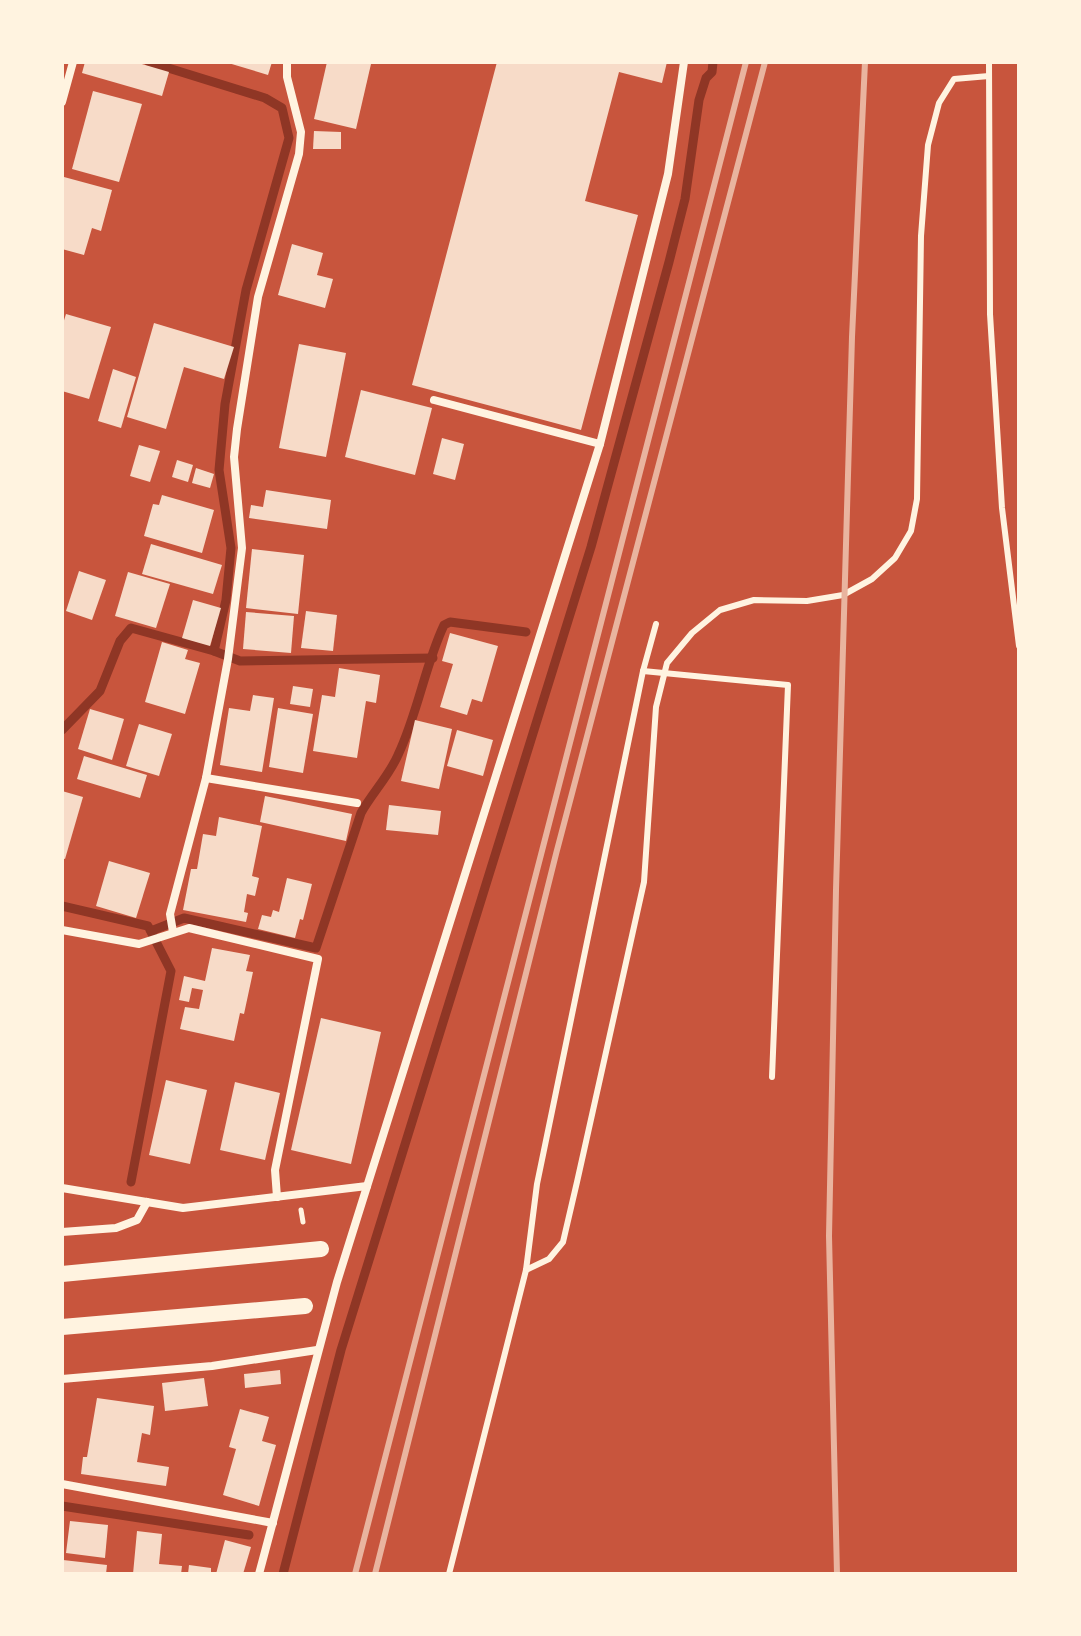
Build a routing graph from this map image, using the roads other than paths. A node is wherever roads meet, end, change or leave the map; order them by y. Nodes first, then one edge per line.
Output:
1 (73, 62) edge
2 (287, 62) edge
3 (684, 62) edge
4 (989, 62) edge
5 (989, 76) junction
6 (62, 102) edge
7 (434, 400) dead end
8 (600, 444) junction
9 (656, 624) dead end
10 (1019, 646) edge
11 (643, 671) junction
12 (206, 778) junction
13 (357, 803) dead end
14 (172, 926) junction
15 (62, 930) edge
16 (772, 1077) dead end
17 (367, 1186) junction
18 (62, 1188) edge
19 (277, 1197) junction
20 (147, 1202) junction
21 (62, 1232) edge
22 (321, 1249) dead end
23 (526, 1270) junction
24 (62, 1274) edge
25 (305, 1306) dead end
26 (62, 1327) edge
27 (317, 1350) junction
28 (62, 1379) edge
29 (62, 1484) edge
30 (273, 1523) junction
31 (259, 1574) edge
32 (449, 1574) edge

1 - 6 street
2 - 12 street
3 - 8 street
4 - 5 lane
5 - 10 lane
5 - 23 lane
7 - 8 street
8 - 17 street
9 - 11 lane
11 - 16 lane
11 - 23 lane
12 - 13 street
12 - 14 street
14 - 15 street
14 - 19 street
17 - 19 street
17 - 27 street
18 - 20 street
19 - 20 street
20 - 21 street
22 - 24 main road
23 - 32 lane
25 - 26 main road
27 - 28 street
27 - 30 street
29 - 30 street
30 - 31 street

